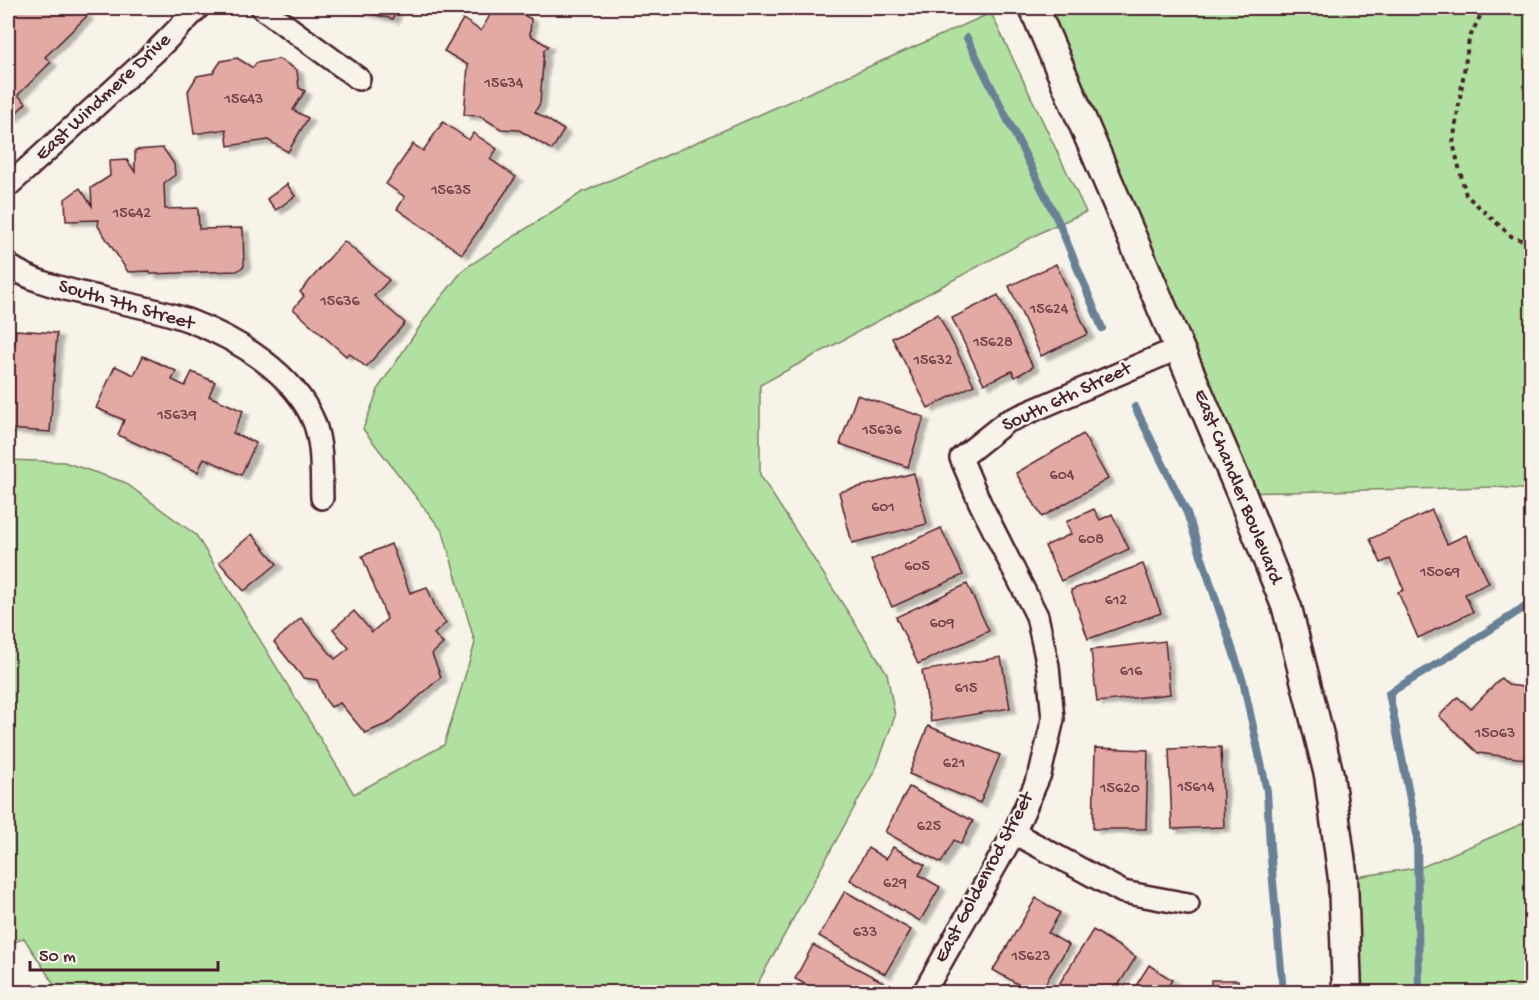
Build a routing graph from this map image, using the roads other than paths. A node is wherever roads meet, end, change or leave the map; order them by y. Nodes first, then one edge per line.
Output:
1 (198, 8) edge
2 (262, 8) edge
3 (1034, 8) edge
4 (359, 79) dead end
5 (8, 186) edge
6 (8, 266) edge
7 (1179, 348) junction
8 (961, 458) joint
9 (322, 498) dead end
10 (1014, 833) junction
11 (1188, 904) dead end
12 (924, 993) edge
13 (1347, 993) edge

1 - 5 street, East Windmere Drive
2 - 4 street
3 - 7 main road, East Chandler Boulevard
6 - 9 street, South 7th Street
7 - 8 street, South 6th Street
7 - 13 main road, East Chandler Boulevard
8 - 10 street, East Goldenrod Street
10 - 11 street
10 - 12 street, East Goldenrod Street

